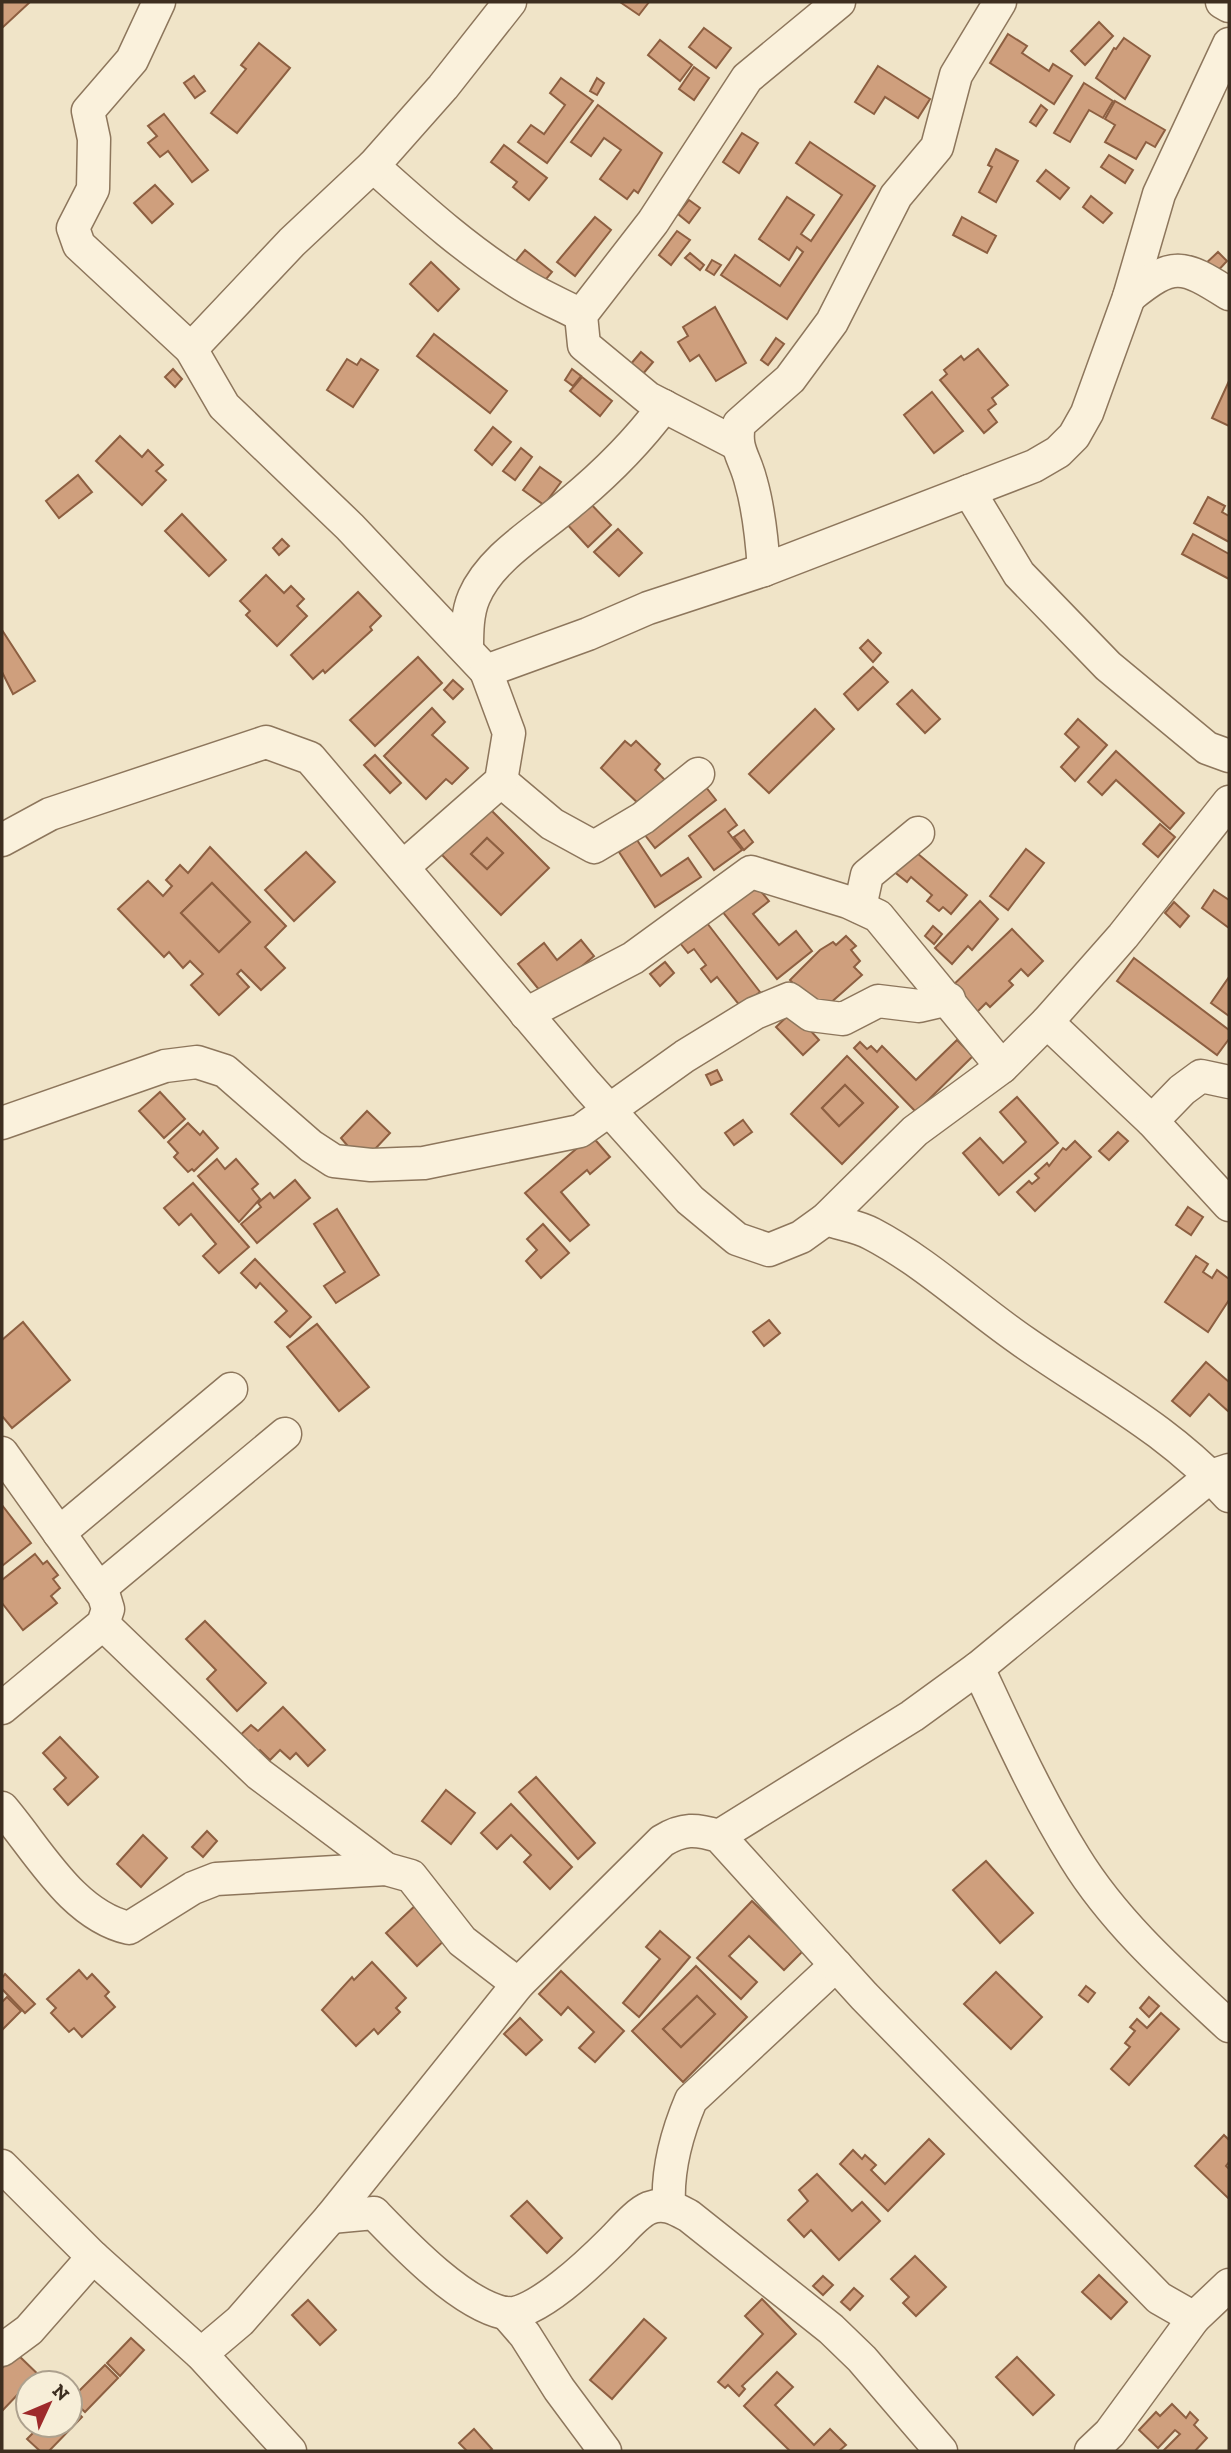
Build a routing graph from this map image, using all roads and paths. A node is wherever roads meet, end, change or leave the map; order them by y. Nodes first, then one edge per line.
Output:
1 (159, 2) edge
2 (510, 2) edge
3 (839, 2) edge
4 (1000, 2) edge
5 (1222, 2) edge
6 (1229, 6) edge
7 (1229, 44) edge
8 (373, 166) junction
9 (1229, 294) edge
10 (1129, 297) junction
11 (581, 314) junction
12 (191, 349) junction
13 (664, 406) junction
14 (736, 443) junction
15 (969, 491) junction
16 (764, 570) junction
17 (477, 661) junction
18 (1229, 756) edge
19 (698, 774) dead end
20 (501, 781) junction
21 (1229, 802) edge
22 (918, 833) dead end
23 (2, 840) edge
24 (403, 867) junction
25 (860, 907) junction
26 (948, 999) junction
27 (526, 1014) junction
28 (1047, 1022) junction
29 (1002, 1067) junction
30 (1229, 1082) edge
31 (611, 1110) junction
32 (4, 1115) edge
33 (1153, 1121) junction
34 (1229, 1205) edge
35 (826, 1219) junction
36 (230, 1389) dead end
37 (285, 1434) dead end
38 (3, 1455) edge
39 (1223, 1481) edge
40 (59, 1533) junction
41 (99, 1589) junction
42 (103, 1624) junction
43 (978, 1668) junction
44 (2, 1708) edge
45 (2, 1808) edge
46 (719, 1836) junction
47 (386, 1869) junction
48 (836, 1965) junction
49 (518, 1984) junction
50 (1229, 2026) edge
51 (3, 2169) edge
52 (669, 2205) junction
53 (331, 2217) junction
54 (93, 2257) junction
55 (1229, 2285) edge
56 (506, 2314) junction
57 (1194, 2318) junction
58 (2, 2350) edge
59 (201, 2354) junction
60 (290, 2451) edge
61 (605, 2451) edge
62 (941, 2451) edge
63 (1091, 2451) edge

1 - 12 street
2 - 8 street
3 - 11 street
4 - 14 street
5 - 6 street
7 - 10 street
8 - 11 street
8 - 12 street
9 - 10 street
10 - 15 street
11 - 13 street
12 - 17 street
13 - 14 street
13 - 17 street
14 - 16 street
15 - 16 street
15 - 18 street
16 - 17 street
17 - 20 street
19 - 20 street
20 - 24 street
21 - 28 street
22 - 25 street
23 - 24 street
24 - 27 street
25 - 26 street
25 - 27 street
26 - 29 street
26 - 31 street
27 - 31 street
28 - 29 street
28 - 33 street
29 - 35 street
30 - 33 street
31 - 32 street
31 - 35 street
33 - 34 street
35 - 39 street
36 - 40 street
37 - 41 street
38 - 40 street
39 - 43 street
40 - 41 street
41 - 42 street
42 - 44 street
42 - 47 street
43 - 46 street
43 - 50 street
45 - 47 street
46 - 48 street
46 - 49 street
47 - 49 street
48 - 52 street
48 - 57 street
49 - 53 street
51 - 54 street
52 - 56 street
52 - 62 street
53 - 56 street
53 - 59 street
54 - 58 street
54 - 59 street
55 - 57 street
56 - 61 street
57 - 63 street
59 - 60 street

